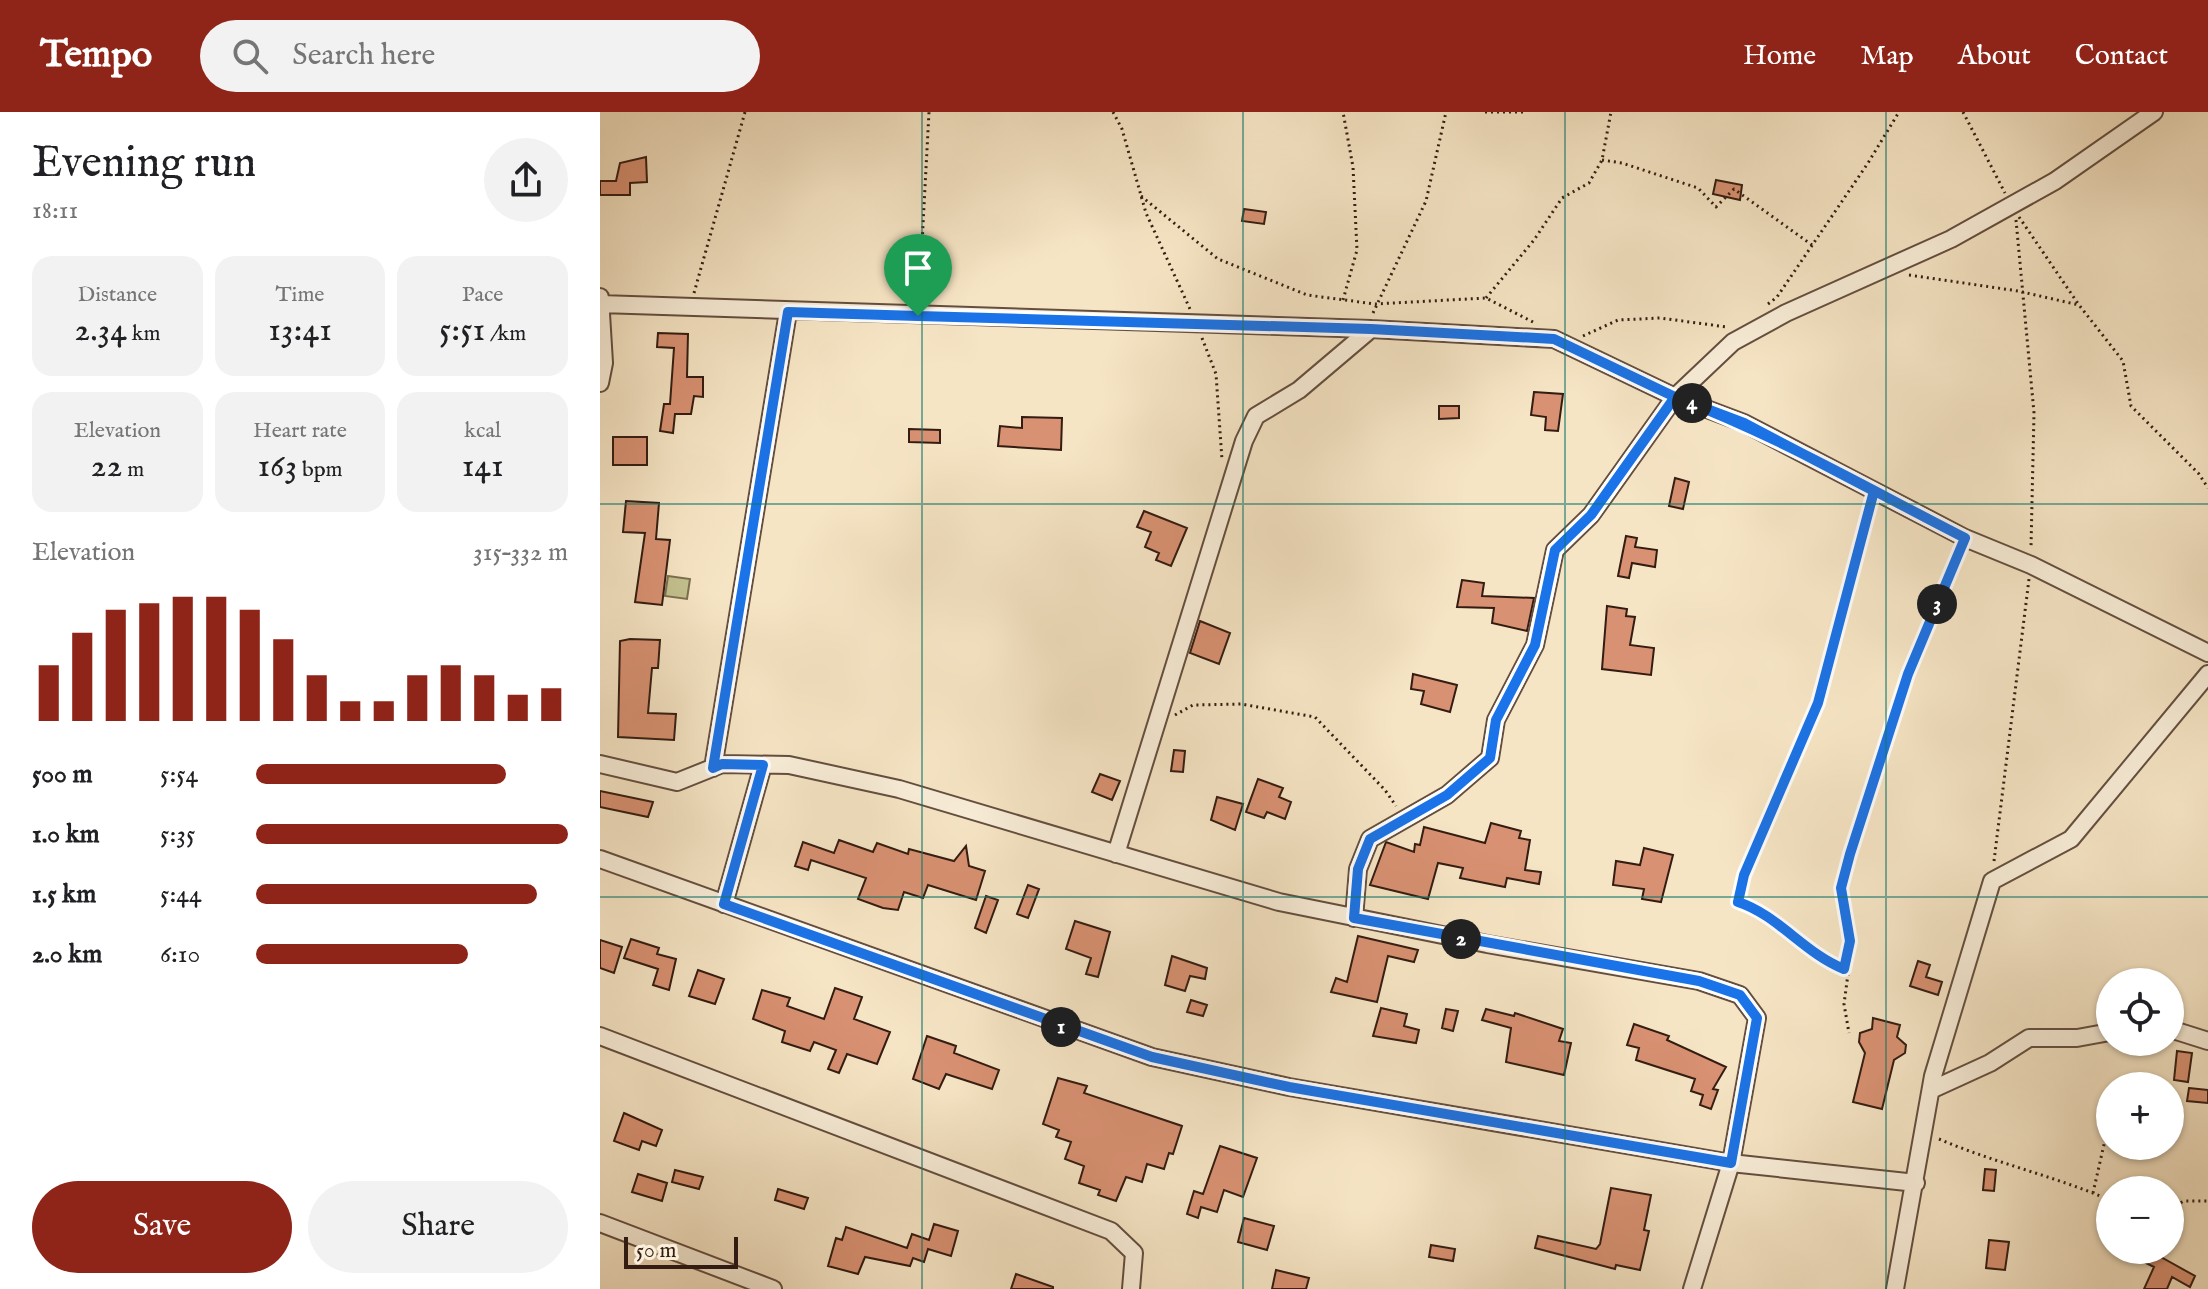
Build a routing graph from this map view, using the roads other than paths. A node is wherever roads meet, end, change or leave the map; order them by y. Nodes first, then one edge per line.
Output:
1 (2154, 112) edge
2 (601, 301) edge
3 (788, 312) junction
4 (1371, 329) junction
5 (600, 383) edge
6 (1675, 397) junction
7 (2208, 653) edge
8 (2208, 674) edge
9 (600, 764) edge
10 (763, 765) junction
11 (713, 768) junction
12 (1116, 854) junction
13 (600, 859) edge
14 (724, 904) junction
15 (1354, 918) junction
16 (2184, 1033) edge
17 (2096, 1035) edge
18 (600, 1036) edge
19 (2208, 1041) edge
20 (1931, 1090) junction
21 (1731, 1163) junction
22 (1916, 1183) junction
23 (600, 1223) edge
24 (773, 1289) edge
25 (1131, 1289) edge
26 (1692, 1289) edge
27 (1895, 1289) edge

1 - 6 street
2 - 3 street
2 - 5 street
3 - 4 street
3 - 11 street
4 - 6 street
4 - 12 street
6 - 7 street
6 - 15 street
8 - 20 street
9 - 11 street
10 - 11 street
10 - 12 street
10 - 14 street
12 - 15 street
13 - 14 street
14 - 21 street
15 - 21 street
16 - 19 street
17 - 20 street
18 - 25 street
20 - 22 street
21 - 22 street
21 - 26 street
22 - 27 street
23 - 24 street

